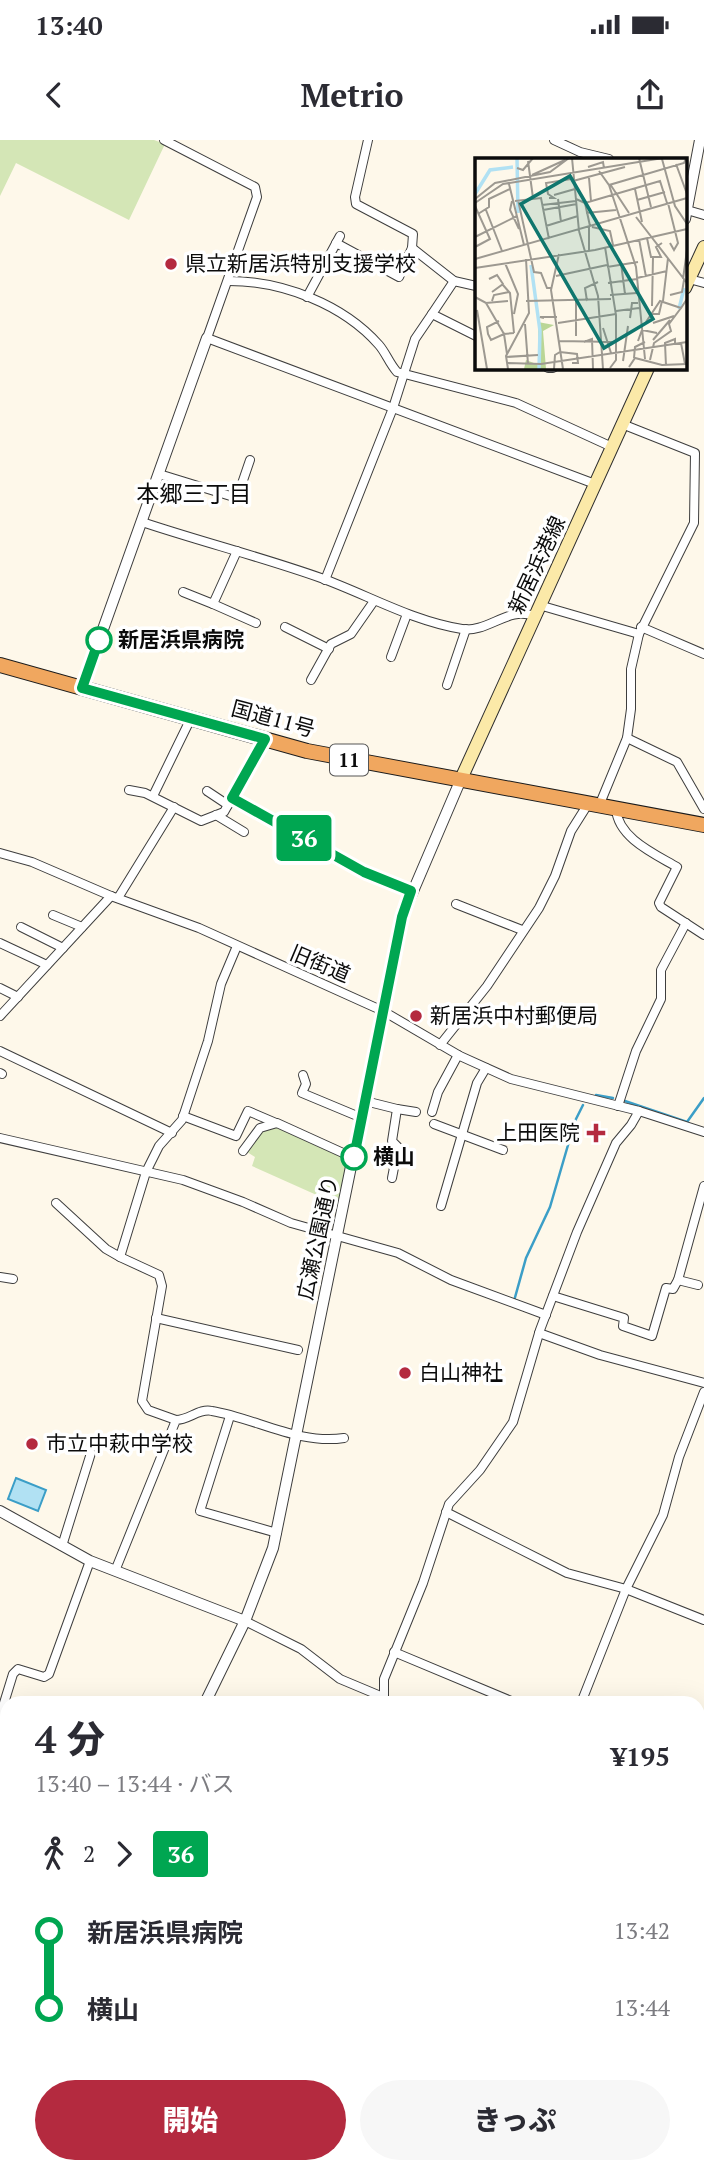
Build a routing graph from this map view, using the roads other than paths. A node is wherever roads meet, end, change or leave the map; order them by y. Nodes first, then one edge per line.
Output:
1 (164, 140) edge
2 (368, 140) edge
3 (554, 140) edge
4 (700, 140) edge
5 (181, 143) edge
6 (605, 158) edge
7 (689, 180) edge
8 (686, 214) edge
9 (704, 215) edge
10 (704, 247) edge
11 (412, 248) junction
12 (229, 281) junction
13 (454, 281) junction
14 (704, 283) edge
15 (687, 284) edge
16 (475, 286) edge
17 (307, 297) junction
18 (432, 314) junction
19 (475, 335) edge
20 (207, 338) junction
21 (648, 369) edge
22 (405, 372) junction
23 (393, 408) junction
24 (622, 424) junction
25 (612, 447) junction
26 (250, 460) dead end
27 (159, 474) junction
28 (595, 484) junction
29 (142, 522) junction
30 (694, 523) junction
31 (704, 526) edge
32 (237, 551) junction
33 (325, 580) junction
34 (183, 592) dead end
35 (373, 601) junction
36 (213, 604) junction
37 (537, 610) junction
38 (407, 614) junction
39 (256, 622) dead end
40 (285, 627) dead end
41 (466, 629) junction
42 (640, 631) junction
43 (328, 649) junction
44 (704, 654) edge
45 (391, 657) dead end
46 (0, 665) edge
47 (311, 680) dead end
48 (447, 685) dead end
49 (82, 688) junction
50 (191, 718) junction
51 (626, 738) junction
52 (265, 739) junction
53 (461, 779) junction
54 (130, 790) dead end
55 (207, 791) dead end
56 (153, 796) junction
57 (230, 802) junction
58 (593, 805) junction
59 (174, 807) junction
60 (616, 809) junction
61 (704, 809) edge
62 (216, 815) junction
63 (704, 825) edge
64 (244, 832) dead end
65 (0, 853) edge
66 (411, 891) junction
67 (115, 897) junction
68 (456, 904) dead end
69 (53, 915) dead end
70 (686, 923) junction
71 (21, 927) dead end
72 (82, 927) junction
73 (522, 930) junction
74 (704, 935) edge
75 (0, 943) edge
76 (237, 946) junction
77 (63, 948) junction
78 (47, 965) junction
79 (0, 988) edge
80 (18, 997) junction
81 (383, 1011) junction
82 (0, 1016) edge
83 (440, 1045) junction
84 (0, 1051) edge
85 (458, 1055) junction
86 (486, 1068) junction
87 (303, 1074) dead end
88 (365, 1101) junction
89 (618, 1106) junction
90 (397, 1109) junction
91 (639, 1111) junction
92 (416, 1112) dead end
93 (432, 1112) dead end
94 (183, 1115) junction
95 (362, 1118) junction
96 (277, 1123) junction
97 (434, 1124) dead end
98 (462, 1132) junction
99 (704, 1132) edge
100 (172, 1133) junction
101 (0, 1138) edge
102 (503, 1150) dead end
103 (243, 1151) dead end
104 (354, 1158) junction
105 (147, 1171) junction
106 (392, 1178) dead end
107 (704, 1186) edge
108 (55, 1203) dead end
109 (441, 1206) dead end
110 (338, 1238) junction
111 (120, 1257) junction
112 (0, 1277) edge
113 (13, 1279) dead end
114 (678, 1280) junction
115 (698, 1285) dead end
116 (553, 1296) junction
117 (546, 1315) junction
118 (156, 1318) junction
119 (539, 1333) junction
120 (299, 1350) dead end
121 (704, 1383) edge
122 (704, 1392) edge
123 (230, 1416) junction
124 (176, 1420) junction
125 (297, 1434) junction
126 (344, 1438) dead end
127 (91, 1453) dead end
128 (0, 1511) edge
129 (446, 1512) junction
130 (277, 1533) junction
131 (62, 1546) junction
132 (90, 1561) junction
133 (115, 1571) junction
134 (626, 1589) junction
135 (704, 1620) edge
136 (245, 1621) junction
137 (394, 1652) junction
138 (6, 1696) edge
139 (208, 1696) edge
140 (376, 1696) edge
141 (384, 1696) edge
142 (499, 1696) edge
143 (584, 1696) edge

1 - 5 street
2 - 11 street
3 - 6 street
4 - 7 street
5 - 12 street
7 - 8 street
8 - 9 street
10 - 15 main road
11 - 13 street
11 - 17 street
12 - 17 street
12 - 20 street
13 - 16 street
13 - 18 street
14 - 15 street
17 - 22 street
18 - 19 street
18 - 22 street
20 - 23 street
20 - 27 street
21 - 24 main road, 新居浜港線
22 - 23 street
22 - 25 street
23 - 28 street
23 - 33 street
24 - 25 main road, 新居浜港線
24 - 30 street
25 - 28 main road, 新居浜港線
26 - 27 street
27 - 29 street
28 - 37 main road, 新居浜港線
29 - 32 street
29 - 49 street
30 - 31 street
30 - 42 street
32 - 33 street
32 - 36 street
33 - 35 street
34 - 36 street
35 - 38 street
35 - 43 street
36 - 39 street
37 - 41 street
37 - 42 street
37 - 53 main road, 新居浜港線
38 - 41 street
38 - 45 street
40 - 43 street
41 - 48 street
42 - 44 street
42 - 51 street
43 - 47 street
46 - 49 highway, 国道11号 / 11
49 - 50 highway, 国道11号 / 11
50 - 52 highway, 国道11号 / 11
50 - 56 street
51 - 58 street
51 - 61 street
52 - 53 highway, 国道11号 / 11
52 - 57 street
53 - 58 highway, 国道11号 / 11
53 - 66 street, 広瀬公園通り
54 - 56 street
55 - 57 street
56 - 59 street
57 - 62 street
57 - 66 street
58 - 60 highway, 国道11号 / 11
58 - 73 street
59 - 62 street
59 - 67 street
60 - 63 highway, 国道11号 / 11
60 - 70 street
62 - 64 street
65 - 67 street, 旧街道
66 - 81 street, 広瀬公園通り
67 - 72 street
67 - 76 street, 旧街道
68 - 73 street
69 - 72 street
70 - 74 street
70 - 89 street
71 - 77 street
72 - 77 street
73 - 83 street
75 - 78 street
76 - 81 street, 旧街道
76 - 94 street
77 - 78 street
78 - 80 street
79 - 80 street
80 - 82 street
81 - 83 street, 旧街道
81 - 88 street, 広瀬公園通り
83 - 85 street, 旧街道
84 - 100 street
85 - 86 street, 旧街道
85 - 93 street
86 - 89 street, 旧街道
86 - 98 street
87 - 95 street
88 - 90 street
88 - 95 street, 広瀬公園通り
89 - 91 street, 旧街道
90 - 92 street
90 - 106 street
91 - 99 street, 旧街道
91 - 116 street
94 - 96 street
94 - 100 street
95 - 104 street, 広瀬公園通り
96 - 103 street
96 - 104 street
97 - 98 street
98 - 102 street
98 - 109 street
100 - 105 street
101 - 105 street
104 - 110 street, 広瀬公園通り
105 - 110 street
105 - 111 street
107 - 114 street
108 - 111 street
110 - 117 street
110 - 125 street, 広瀬公園通り
111 - 118 street
112 - 113 street
114 - 115 street
114 - 116 street
116 - 117 street
117 - 119 street
118 - 120 street
118 - 124 street
119 - 121 street
119 - 129 street
122 - 134 street
123 - 124 street
123 - 125 street
123 - 130 street
124 - 133 street
125 - 126 street
125 - 130 street, 広瀬公園通り
127 - 131 street
128 - 131 street
129 - 134 street
129 - 137 street
130 - 136 street, 広瀬公園通り
131 - 132 street
132 - 133 street
132 - 138 street
133 - 136 street
134 - 135 street
134 - 143 street
136 - 139 street, 広瀬公園通り
136 - 140 street
137 - 141 street
137 - 142 street

